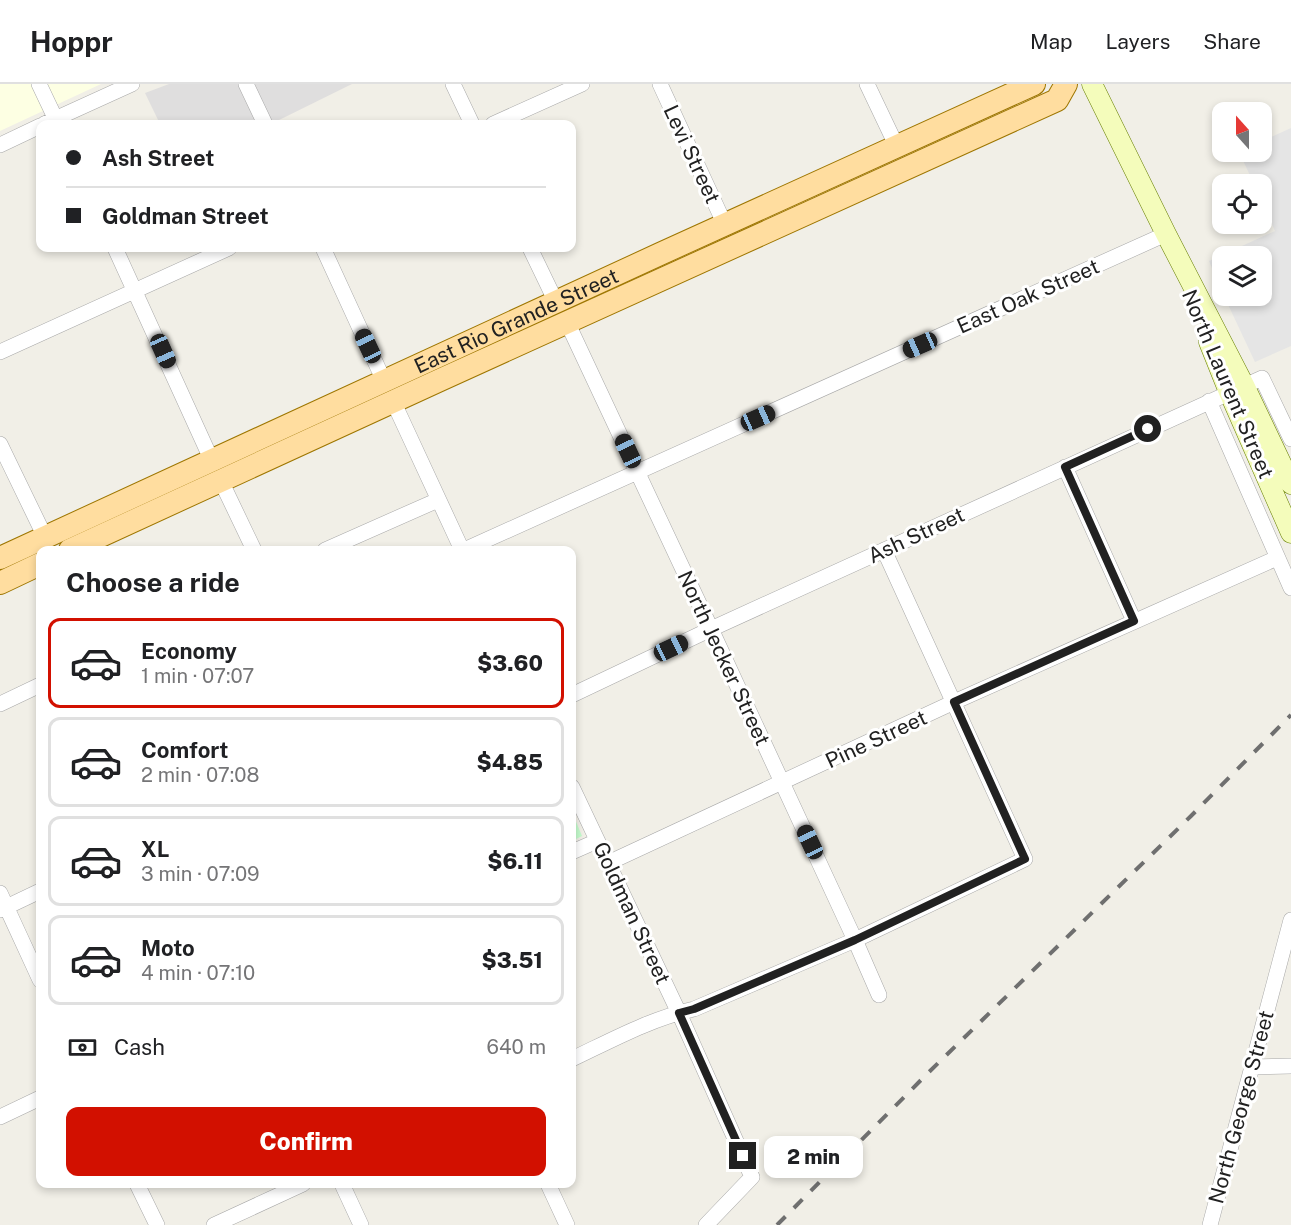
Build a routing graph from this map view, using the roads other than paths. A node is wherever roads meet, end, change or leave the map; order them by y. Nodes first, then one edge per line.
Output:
1 (39, 84) edge
2 (132, 84) edge
3 (246, 84) edge
4 (453, 84) edge
5 (582, 84) edge
6 (660, 84) edge
7 (867, 84) edge
8 (1034, 84) edge
9 (1065, 84) edge
10 (1092, 84) edge
11 (48, 120) edge
12 (57, 120) edge
13 (264, 120) edge
14 (470, 120) edge
15 (502, 120) edge
16 (36, 130) edge
17 (0, 145) edge
18 (897, 147) junction
19 (725, 225) junction
20 (1166, 234) junction
21 (118, 252) edge
22 (220, 252) edge
23 (325, 252) edge
24 (532, 252) edge
25 (136, 291) junction
26 (556, 302) junction
27 (567, 322) junction
28 (0, 352) edge
29 (1245, 385) junction
30 (388, 391) junction
31 (1209, 401) junction
32 (1291, 439) edge
33 (0, 444) edge
34 (1065, 467) junction
35 (216, 471) junction
36 (638, 472) junction
37 (1291, 484) edge
38 (438, 500) junction
39 (1291, 533) edge
40 (45, 537) junction
41 (77, 546) edge
42 (252, 546) edge
43 (334, 546) edge
44 (461, 546) edge
45 (472, 546) edge
46 (884, 550) junction
47 (0, 558) edge
48 (1277, 558) junction
49 (36, 566) edge
50 (0, 583) edge
51 (1291, 588) edge
52 (1134, 621) junction
53 (711, 629) junction
54 (36, 687) edge
55 (576, 693) edge
56 (954, 702) junction
57 (0, 704) edge
58 (782, 782) junction
59 (576, 796) edge
60 (597, 841) junction
61 (576, 850) edge
62 (608, 863) junction
63 (0, 893) edge
64 (36, 893) edge
65 (3, 909) edge
66 (1291, 920) edge
67 (855, 940) junction
68 (36, 972) edge
69 (879, 995) dead end
70 (679, 1013) junction
71 (576, 1057) edge
72 (1291, 1066) edge
73 (1252, 1067) junction
74 (36, 1100) edge
75 (0, 1116) edge
76 (139, 1188) edge
77 (294, 1188) edge
78 (344, 1188) edge
79 (550, 1188) edge
80 (157, 1225) edge
81 (214, 1225) edge
82 (362, 1225) edge
83 (567, 1225) edge
84 (706, 1225) edge
85 (1210, 1225) edge

1 - 11 street
2 - 12 street
3 - 13 street
4 - 14 street
5 - 15 street
6 - 19 street, Levi Street
7 - 18 street
8 - 18 main road, East Rio Grande Street
9 - 27 main road, East Rio Grande Street
10 - 20 main road, North Laurent Street
16 - 17 street
18 - 19 main road, East Rio Grande Street
19 - 26 main road, East Rio Grande Street
20 - 29 main road, North Laurent Street
20 - 36 street, East Oak Street
21 - 25 street
22 - 25 street
23 - 30 street
24 - 26 street
25 - 28 street
25 - 35 street
26 - 30 main road, East Rio Grande Street
27 - 30 main road, East Rio Grande Street
27 - 36 street, North Jecker Street
29 - 31 street, Ash Street
29 - 32 street
29 - 37 main road, North Laurent Street
29 - 39 main road, North Laurent Street
30 - 35 main road, East Rio Grande Street
30 - 35 main road, East Rio Grande Street
30 - 38 street
31 - 34 street, Ash Street
31 - 48 street
33 - 40 street
34 - 46 street, Ash Street
34 - 52 street
35 - 40 main road, East Rio Grande Street
35 - 41 main road, East Rio Grande Street
35 - 42 street
36 - 45 street, East Oak Street
36 - 53 street, North Jecker Street
38 - 43 street
38 - 44 street
40 - 47 main road, East Rio Grande Street
46 - 53 street, Ash Street
46 - 56 street
48 - 51 street
48 - 52 street, Pine Street
49 - 50 main road
52 - 56 street, Pine Street
53 - 55 street, Ash Street
53 - 58 street, North Jecker Street
54 - 57 street
56 - 58 street, Pine Street
56 - 67 street
58 - 62 street, Pine Street
58 - 67 street, North Jecker Street
59 - 60 street, Goldman Street
60 - 61 street
60 - 62 street, Goldman Street
62 - 70 street, Goldman Street
63 - 65 street
64 - 65 street
65 - 68 street
66 - 73 street, North George Street
67 - 69 street, North Jecker Street
67 - 70 street
70 - 71 street
70 - 84 street, Goldman Street
72 - 73 street
73 - 85 street, North George Street
74 - 75 street
76 - 80 street
77 - 81 street
78 - 82 street
79 - 83 street

